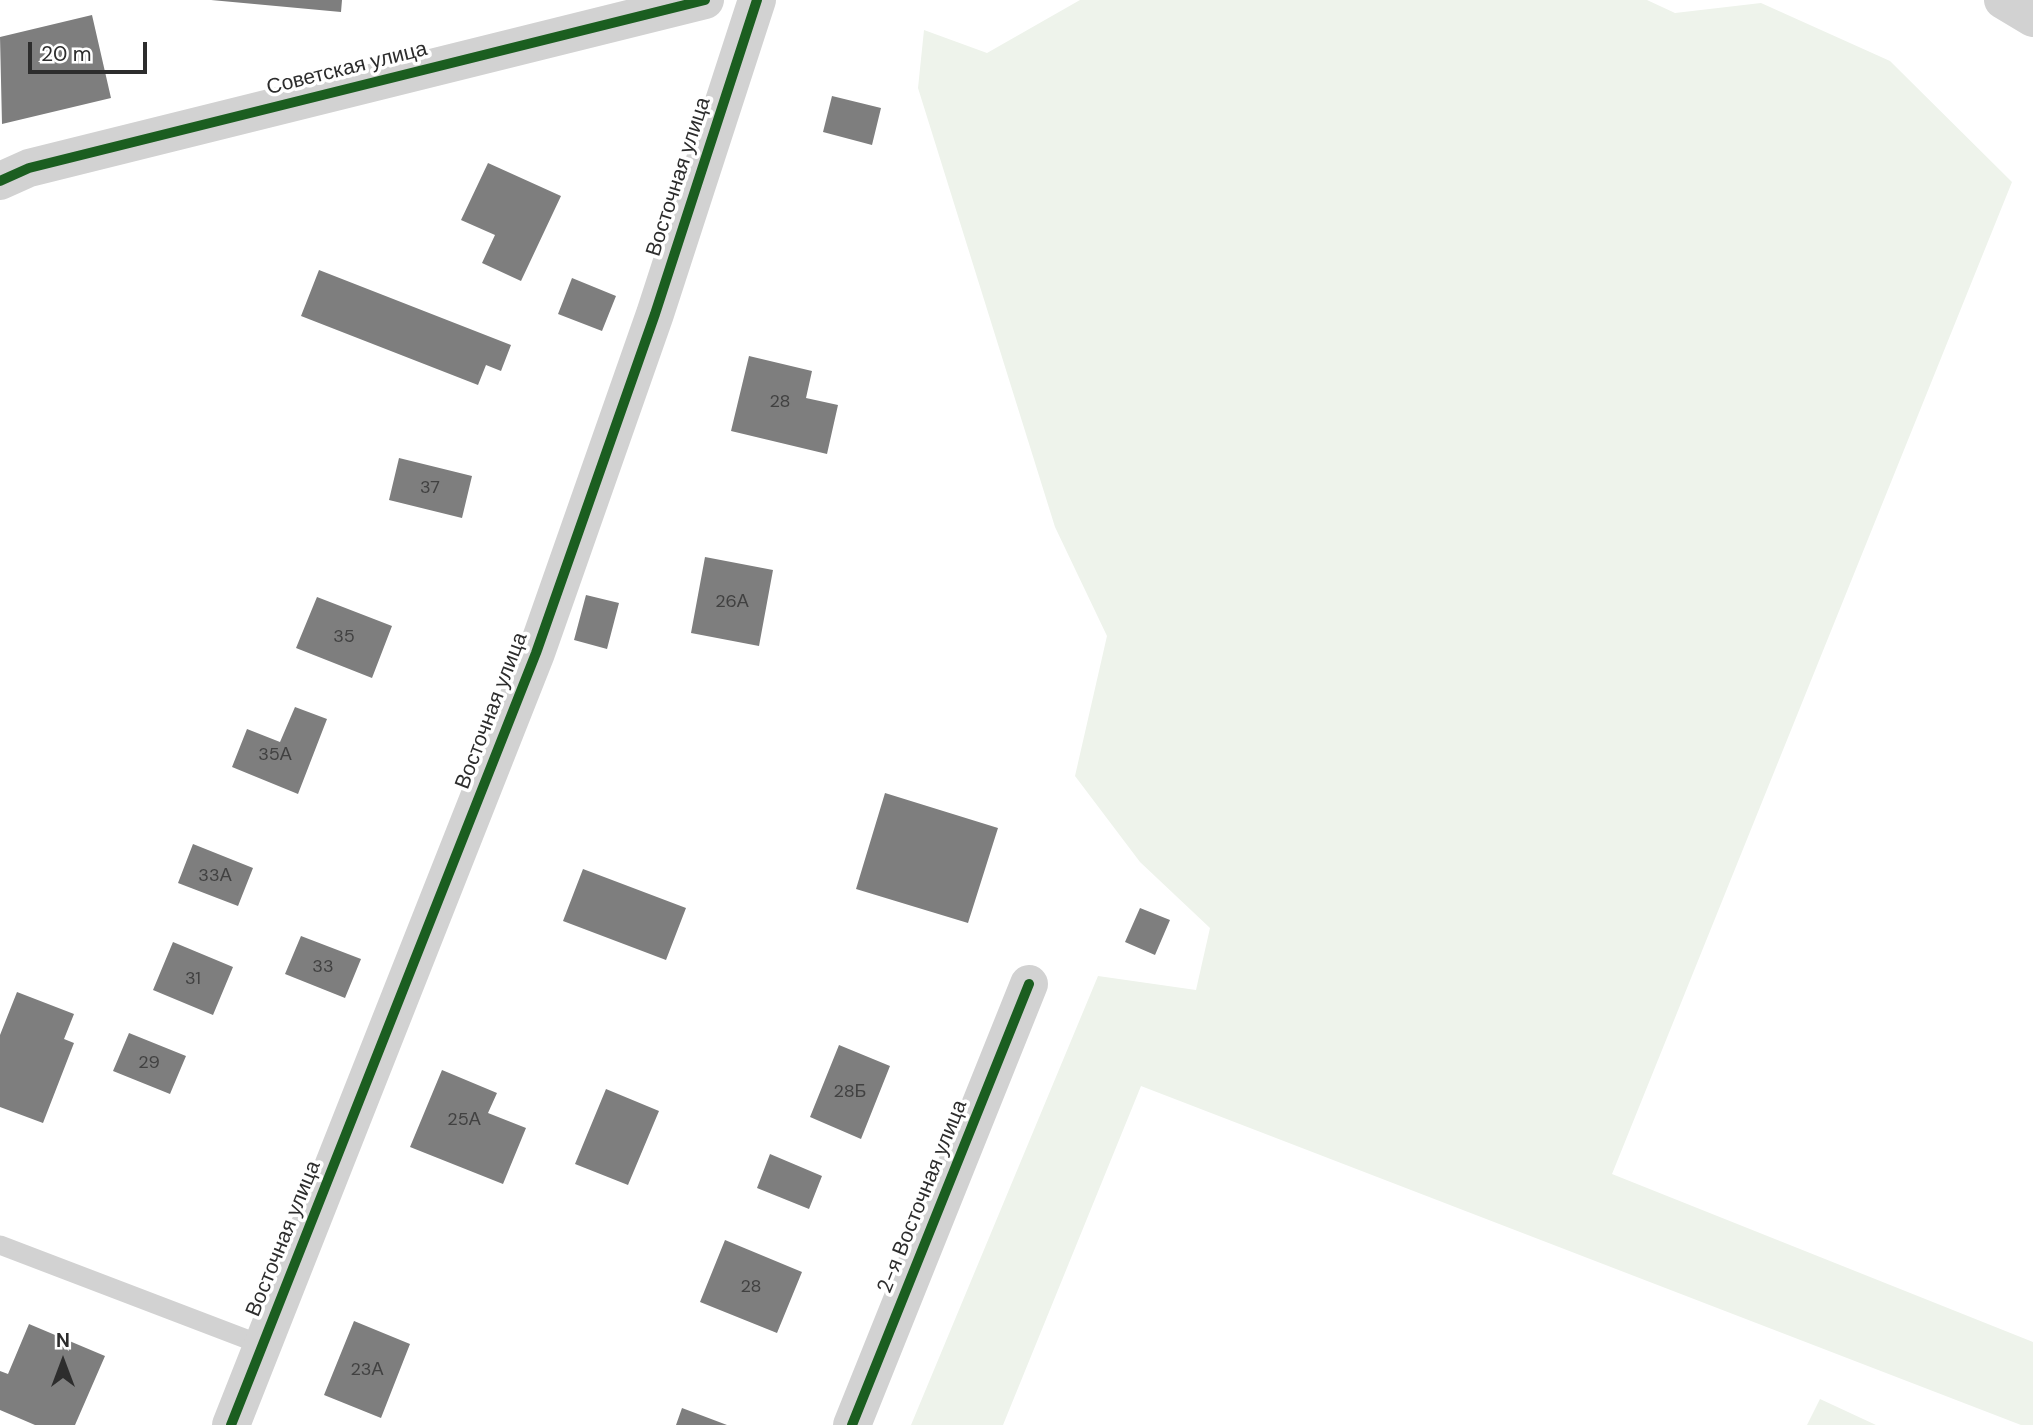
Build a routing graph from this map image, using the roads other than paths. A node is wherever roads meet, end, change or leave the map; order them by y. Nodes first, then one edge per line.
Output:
1 (705, 0) edge
2 (757, 0) edge
3 (2003, 0) edge
4 (2033, 18) edge
5 (0, 181) edge
6 (1029, 984) dead end
7 (0, 1245) edge
8 (262, 1345) junction
9 (231, 1425) edge
10 (852, 1425) edge

1 - 5 street, Советская улица
2 - 8 street, Восточная улица
3 - 4 street
6 - 10 street, 2-я Восточная улица
7 - 8 lane
8 - 9 street, Восточная улица

